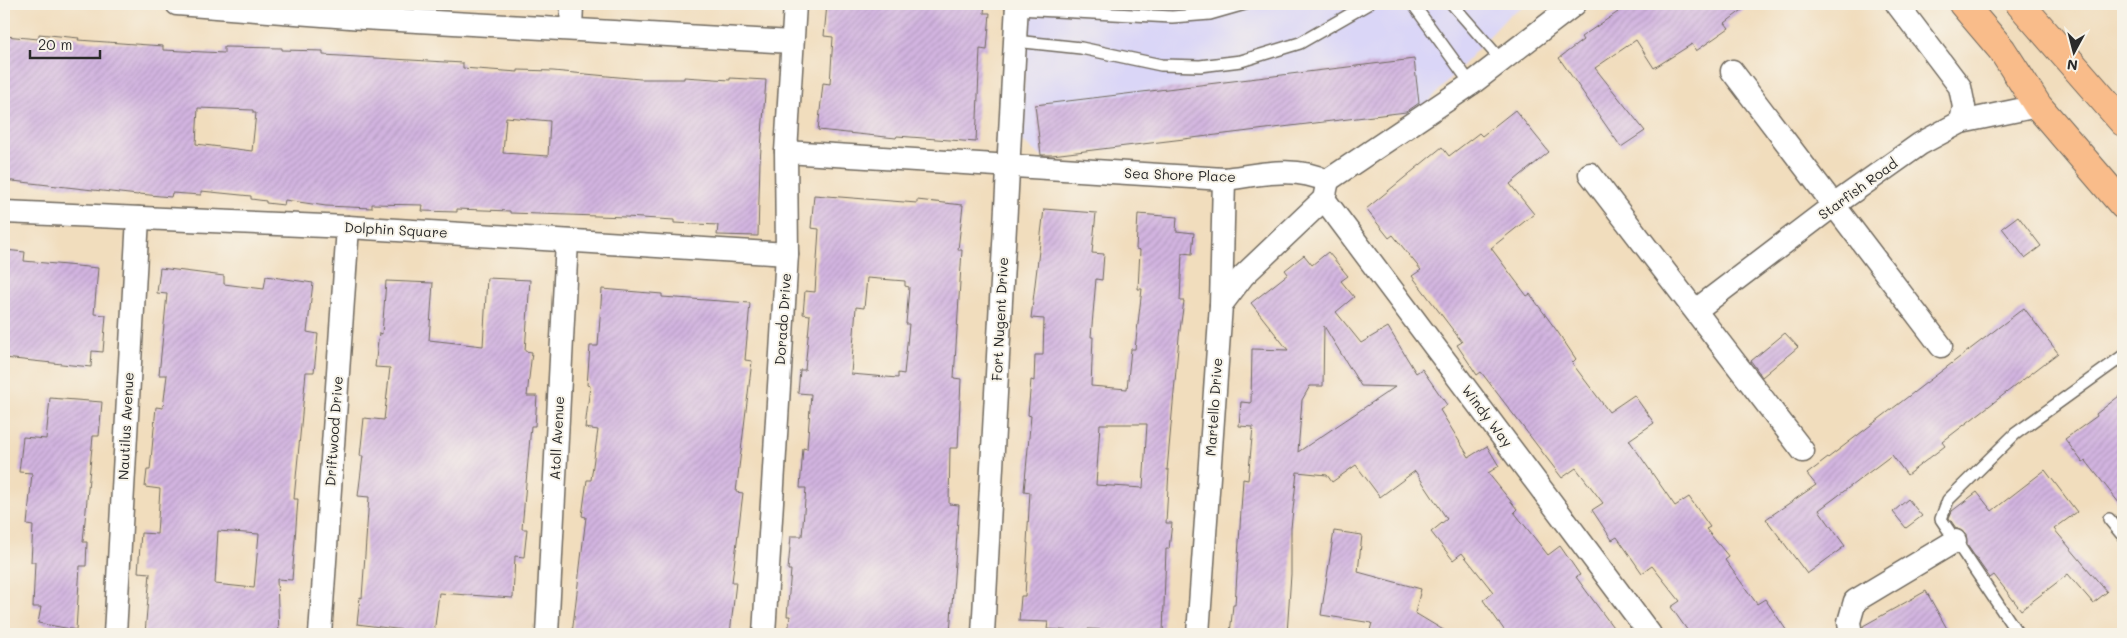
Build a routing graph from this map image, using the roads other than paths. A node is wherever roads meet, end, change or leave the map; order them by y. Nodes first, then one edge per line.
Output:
1 (177, 4) edge
2 (572, 4) edge
3 (795, 4) edge
4 (1245, 4) edge
5 (1368, 4) edge
6 (1413, 4) edge
7 (1452, 4) edge
8 (1575, 4) edge
9 (1897, 4) edge
10 (1963, 4) edge
11 (2020, 4) edge
12 (1017, 6) edge
13 (1100, 8) edge
14 (364, 11) edge
15 (570, 28) junction
16 (1015, 41) junction
17 (792, 42) junction
18 (1501, 60) junction
19 (1732, 71) dead end
20 (1471, 84) junction
21 (2038, 106) junction
22 (1961, 122) junction
23 (2123, 122) edge
24 (786, 152) junction
25 (1008, 166) junction
26 (1590, 174) dead end
27 (1224, 179) junction
28 (1325, 190) junction
29 (1834, 205) junction
30 (2123, 205) edge
31 (4, 212) edge
32 (138, 218) junction
33 (348, 227) junction
34 (567, 241) junction
35 (787, 254) junction
36 (1221, 305) junction
37 (1696, 310) junction
38 (1941, 346) dead end
39 (2123, 356) edge
40 (1803, 451) dead end
41 (2109, 519) dead end
42 (2123, 536) edge
43 (1955, 541) junction
44 (114, 634) edge
45 (320, 634) edge
46 (547, 634) edge
47 (764, 634) edge
48 (983, 634) edge
49 (1198, 634) edge
50 (1650, 634) edge
51 (1851, 634) edge
52 (2018, 634) edge

1 - 14 street
2 - 15 street
3 - 17 street, Dorado Drive
4 - 13 lane
5 - 16 lane
6 - 20 lane
7 - 18 lane
8 - 18 street
9 - 22 street
10 - 21 highway
11 - 23 highway
12 - 13 lane
12 - 16 street, Fort Nugent Drive
14 - 15 street
15 - 17 street
16 - 25 street, Fort Nugent Drive
17 - 24 street, Dorado Drive
18 - 20 street
19 - 29 street
20 - 28 street
21 - 22 street, Starfish Road
21 - 30 highway
22 - 29 street, Starfish Road
24 - 25 street, Sea Shore Place
24 - 35 street, Dorado Drive
25 - 27 street, Sea Shore Place
25 - 48 street, Fort Nugent Drive
26 - 37 street
27 - 28 street, Sea Shore Place
27 - 36 street, Martello Drive
28 - 36 street
28 - 50 street, Windy Way
29 - 37 street, Starfish Road
29 - 38 street
31 - 32 street, Dolphin Square
32 - 33 street, Dolphin Square
32 - 44 street, Nautilus Avenue
33 - 34 street, Dolphin Square
33 - 45 street, Driftwood Drive
34 - 35 street, Dolphin Square
34 - 46 street, Atoll Avenue
35 - 47 street, Dorado Drive
36 - 49 street, Martello Drive
37 - 40 street
39 - 43 lane
41 - 42 lane
43 - 51 street
43 - 52 lane

